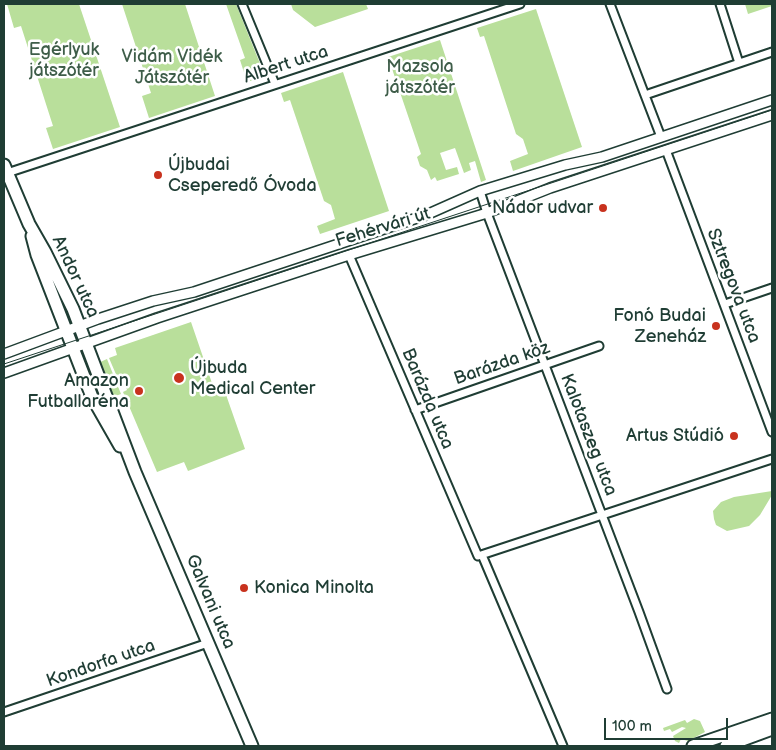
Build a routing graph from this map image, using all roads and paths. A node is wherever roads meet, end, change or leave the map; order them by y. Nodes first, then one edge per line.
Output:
1 (242, 4) edge
2 (520, 4) edge
3 (610, 4) edge
4 (720, 4) edge
5 (772, 52) edge
6 (739, 63) junction
7 (275, 84) junction
8 (645, 95) junction
9 (772, 100) edge
10 (772, 115) edge
11 (661, 137) junction
12 (666, 150) junction
13 (5, 171) edge
14 (480, 191) junction
15 (487, 213) junction
16 (29, 224) junction
17 (348, 255) junction
18 (772, 288) edge
19 (724, 304) junction
20 (79, 326) junction
21 (66, 330) junction
22 (86, 345) junction
23 (599, 346) dead end
24 (72, 350) junction
25 (4, 354) edge
26 (545, 364) junction
27 (4, 373) edge
28 (415, 410) junction
29 (772, 432) edge
30 (772, 458) edge
31 (135, 472) junction
32 (602, 514) junction
33 (480, 555) junction
34 (208, 643) junction
35 (667, 689) dead end
36 (4, 712) edge
37 (772, 719) edge
38 (772, 729) edge
39 (252, 746) edge
40 (564, 746) edge
41 (692, 746) edge
42 (726, 746) edge

1 - 7 street
2 - 7 street, Albert utca
3 - 8 street
4 - 6 street
5 - 6 street
6 - 8 street
7 - 13 street, Albert utca
8 - 11 street
9 - 11 street, Fehérvári út
10 - 12 street, Fehérvári út
11 - 14 street, Fehérvári út
12 - 15 street, Fehérvári út
12 - 19 street, Sztregova utca
13 - 16 main road, Andor utca
14 - 15 street, Kalotaszeg utca
14 - 20 street, Fehérvári út
15 - 17 street, Fehérvári út
15 - 26 street, Kalotaszeg utca
16 - 20 main road, Andor utca
16 - 21 main road, Andor utca
17 - 22 street, Fehérvári út
17 - 28 street, Barázda utca
18 - 19 street
19 - 29 street, Sztregova utca
20 - 21 street, Fehérvári út
20 - 22 main road, Andor utca
21 - 24 main road, Andor utca
21 - 25 street, Fehérvári út
22 - 24 street, Fehérvári út
22 - 31 main road, Galvani utca
23 - 26 street, Barázda köz
24 - 27 street, Fehérvári út
24 - 31 main road, Galvani utca
26 - 28 street, Barázda köz
26 - 32 street, Kalotaszeg utca
28 - 33 street, Barázda utca
30 - 32 street
31 - 34 main road, Galvani utca
32 - 33 street
32 - 35 street, Kalotaszeg utca
33 - 40 street, Barázda utca
34 - 36 street, Kondorfa utca
34 - 39 main road, Galvani utca
37 - 41 main road
38 - 42 main road

